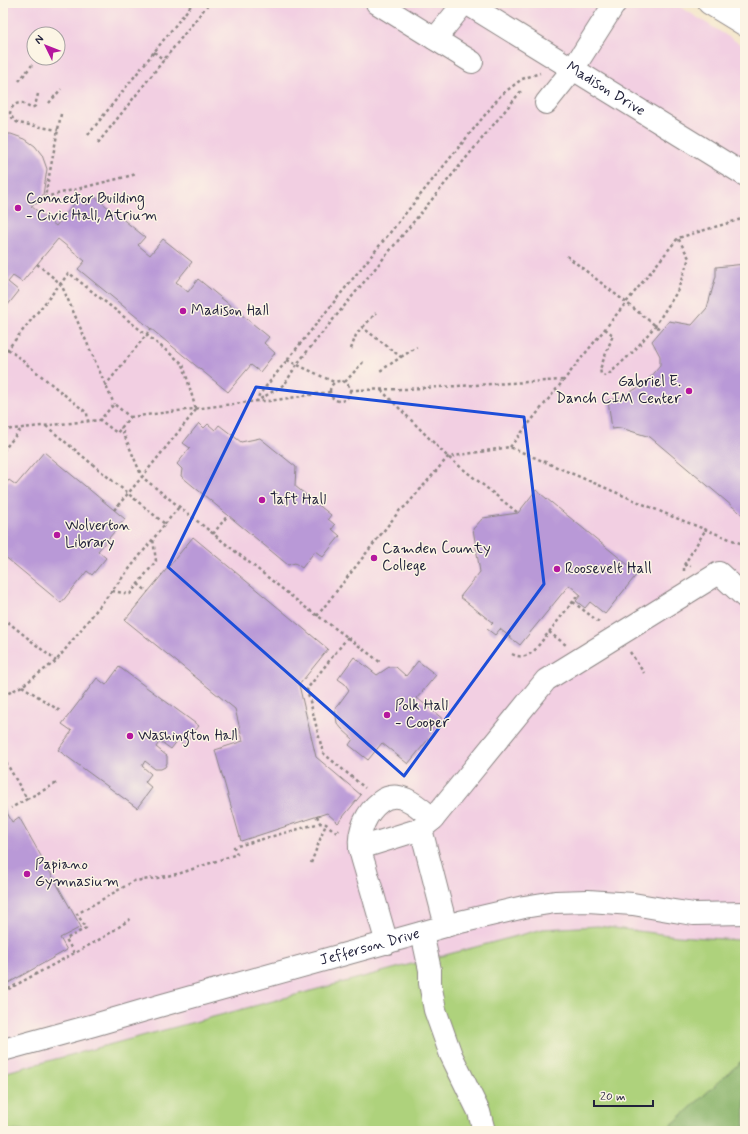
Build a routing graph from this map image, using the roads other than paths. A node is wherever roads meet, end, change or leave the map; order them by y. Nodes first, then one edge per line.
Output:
1 (377, 3) edge
2 (465, 3) edge
3 (615, 3) edge
4 (709, 3) edge
5 (745, 25) edge
6 (435, 39) junction
7 (472, 62) dead end
8 (572, 69) junction
9 (546, 103) dead end
10 (745, 175) edge
11 (745, 597) edge
12 (427, 824) junction
13 (360, 848) junction
14 (745, 913) edge
15 (446, 926) junction
16 (422, 933) junction
17 (387, 942) junction
18 (3, 1050) edge
19 (484, 1131) edge

1 - 6 street
2 - 6 street
2 - 8 street, Madison Drive
3 - 8 street
4 - 5 street
6 - 7 street
8 - 9 street
8 - 10 street, Madison Drive
11 - 12 street
12 - 13 street
12 - 13 street
12 - 15 street
13 - 17 street
14 - 15 street, Jefferson Drive
15 - 16 street, Jefferson Drive
16 - 17 street, Jefferson Drive
16 - 19 street
17 - 18 street, Jefferson Drive

